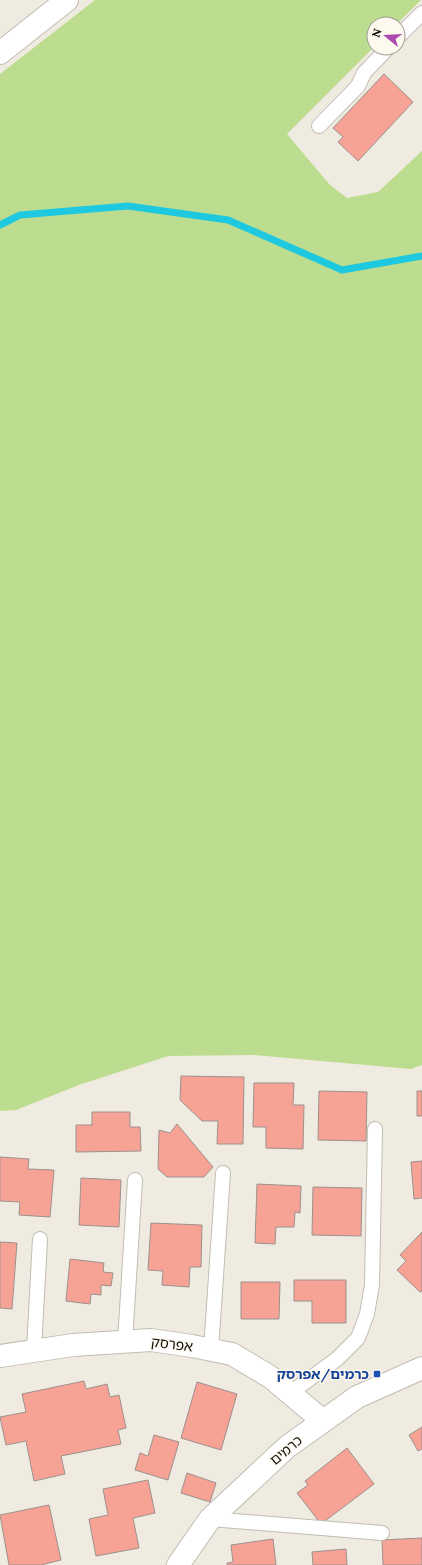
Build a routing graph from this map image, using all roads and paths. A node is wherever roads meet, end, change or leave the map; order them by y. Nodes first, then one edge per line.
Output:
1 (67, 0) edge
2 (422, 13) edge
3 (406, 29) edge
4 (0, 53) edge
5 (380, 56) edge
6 (319, 126) dead end
7 (375, 1129) dead end
8 (223, 1173) dead end
9 (135, 1180) dead end
10 (40, 1239) dead end
11 (125, 1342) junction
12 (34, 1350) junction
13 (211, 1350) junction
14 (0, 1356) edge
15 (422, 1368) edge
16 (290, 1393) junction
17 (323, 1421) junction
18 (210, 1519) junction
19 (382, 1533) dead end
20 (178, 1565) edge

1 - 4 street
2 - 3 lane
5 - 6 lane
7 - 16 lane
8 - 13 lane
9 - 11 lane
10 - 12 lane
11 - 12 street, אפרסק
11 - 13 street, אפרסק
12 - 14 street, אפרסק
13 - 16 street, אפרסק
15 - 17 street, כרמים
16 - 17 street, אפרסק
17 - 18 street, כרמים
18 - 19 lane
18 - 20 street, כרמים

